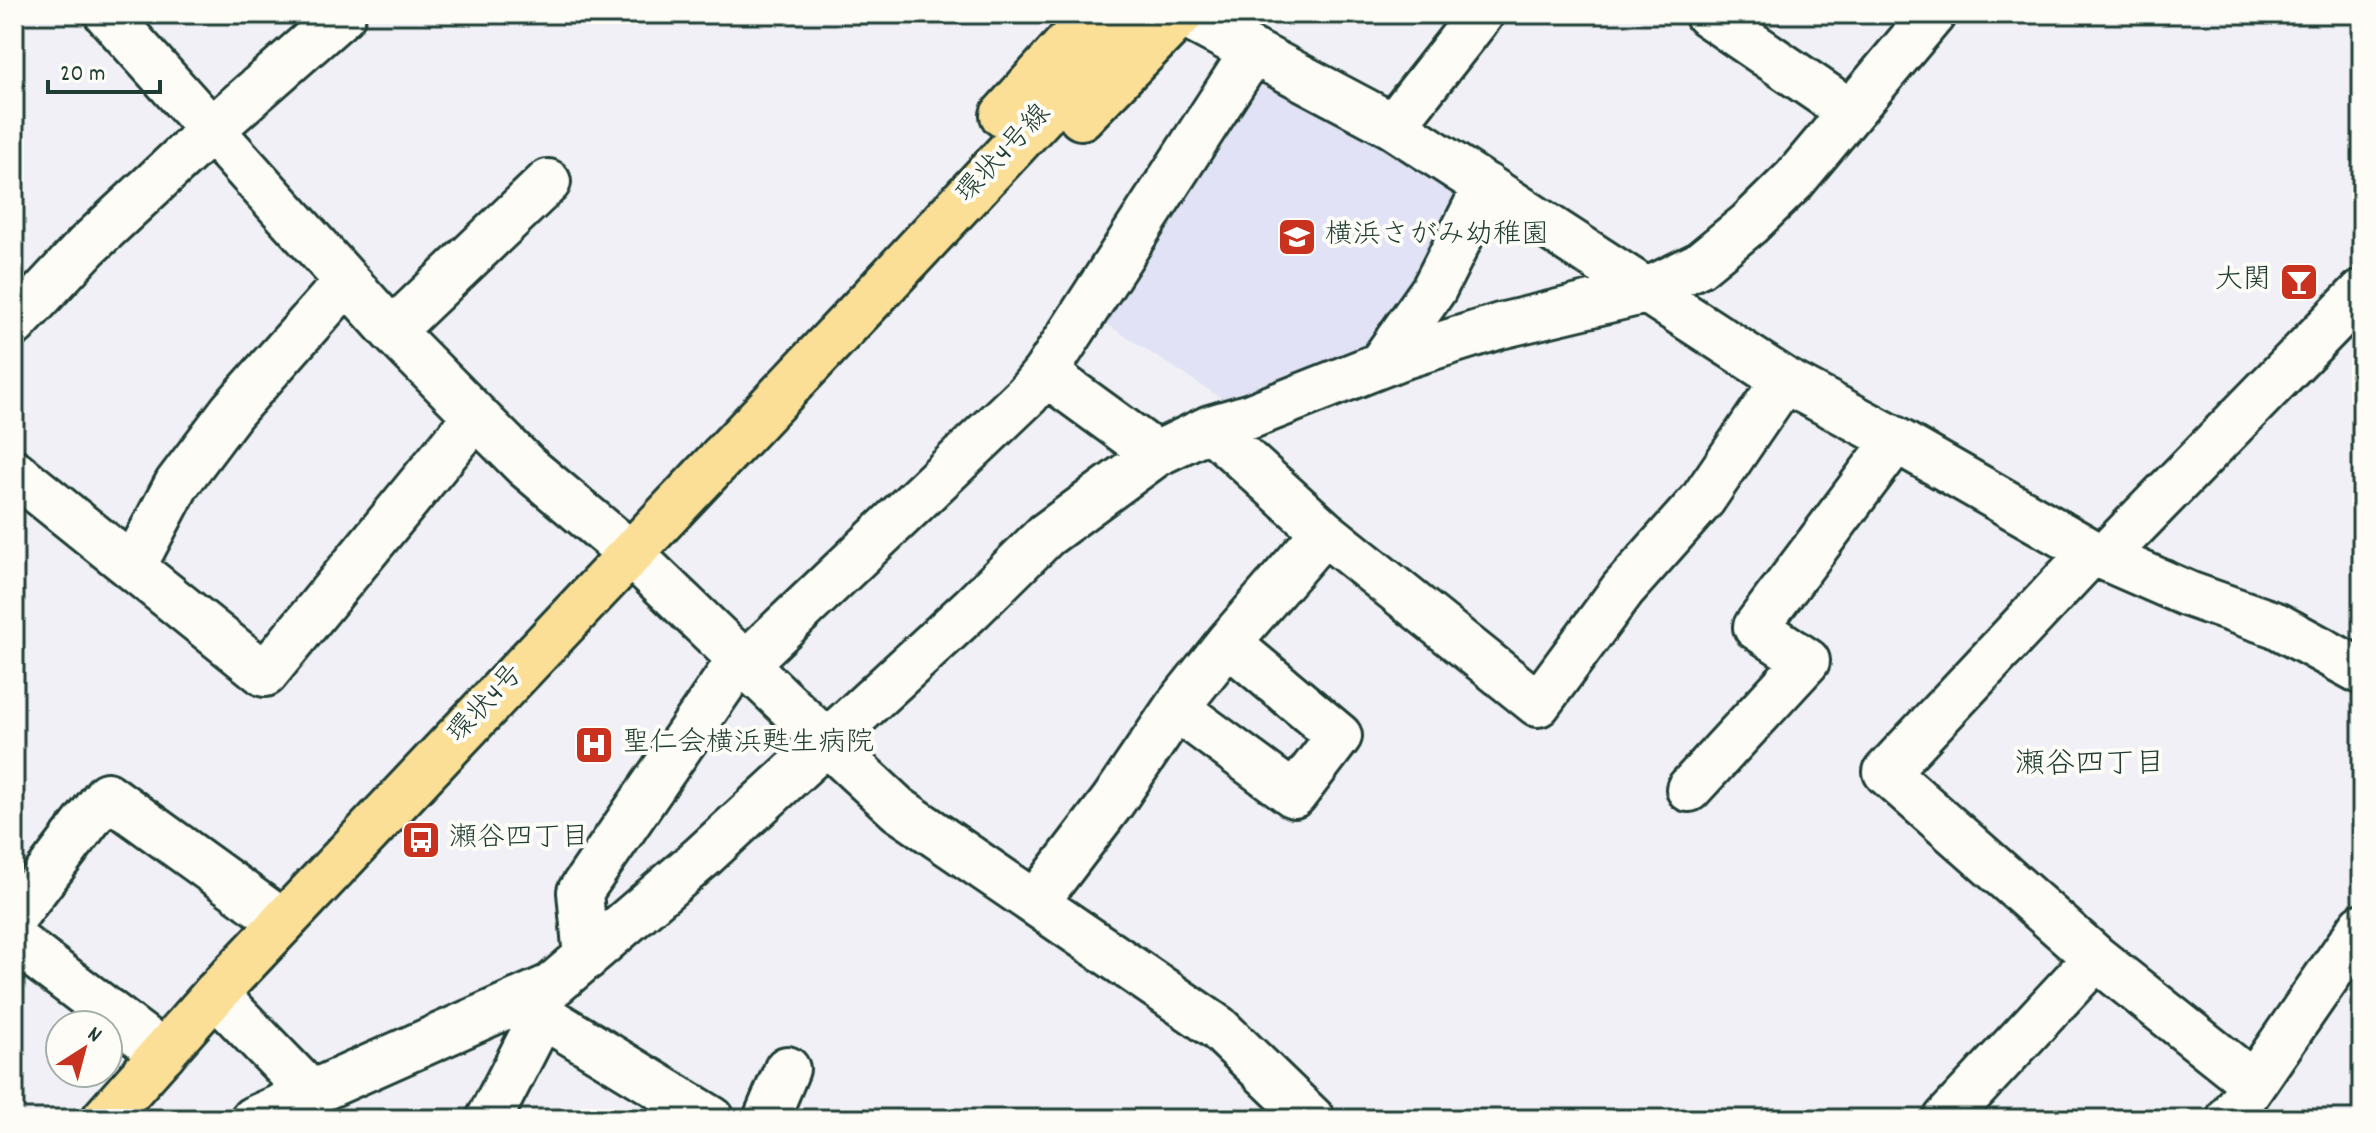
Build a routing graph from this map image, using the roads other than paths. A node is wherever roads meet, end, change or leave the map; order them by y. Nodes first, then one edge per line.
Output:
1 (107, 14) edge
2 (343, 14) edge
3 (1094, 14) edge
4 (1137, 14) edge
5 (1181, 14) edge
6 (1481, 14) edge
7 (1707, 14) edge
8 (1933, 14) edge
9 (1252, 53) junction
10 (1849, 111) junction
11 (1393, 126) junction
12 (210, 131) junction
13 (548, 182) dead end
14 (1486, 186) junction
15 (347, 281) junction
16 (1646, 291) junction
17 (2362, 292) edge
18 (874, 296) junction
19 (14, 324) edge
20 (392, 331) junction
21 (1381, 364) junction
22 (1045, 373) junction
23 (1784, 380) junction
24 (476, 416) junction
25 (1210, 428) junction
26 (1896, 440) junction
27 (1156, 454) junction
28 (14, 472) edge
29 (1324, 532) junction
30 (630, 553) junction
31 (2099, 554) junction
32 (133, 567) junction
33 (1228, 643) junction
34 (746, 663) junction
35 (2362, 672) edge
36 (1176, 708) junction
37 (826, 742) junction
38 (1689, 789) dead end
39 (1036, 902) junction
40 (14, 917) edge
41 (283, 922) junction
42 (2362, 926) edge
43 (14, 940) edge
44 (586, 958) junction
45 (2096, 958) junction
46 (215, 994) junction
47 (531, 1009) junction
48 (163, 1053) junction
49 (787, 1069) dead end
50 (2253, 1083) junction
51 (310, 1092) junction
52 (104, 1119) edge
53 (253, 1119) edge
54 (489, 1119) edge
55 (712, 1119) edge
56 (766, 1119) edge
57 (1312, 1119) edge
58 (1946, 1119) edge
59 (2229, 1119) edge

1 - 12 street
2 - 12 street
3 - 18 main road
4 - 18 main road, 環状4号線
5 - 9 street
5 - 18 main road
6 - 11 street
7 - 10 street
8 - 10 street
9 - 11 street
9 - 22 street
10 - 16 street
11 - 14 street
12 - 15 street
12 - 19 street
13 - 20 street
14 - 16 street
14 - 21 street
15 - 20 street
15 - 32 street
16 - 21 street
16 - 23 street
17 - 31 street
18 - 30 main road, 環状4号
20 - 24 street
21 - 25 street
22 - 27 street
22 - 34 street
23 - 26 street
23 - 29 street
24 - 30 street
24 - 32 street
25 - 27 street
25 - 29 street
26 - 31 street
26 - 38 street
27 - 37 street
28 - 32 street
29 - 33 street
30 - 34 street
30 - 41 main road, 環状4号
31 - 35 street
31 - 45 street
33 - 36 street
33 - 36 street
34 - 37 street
34 - 44 street
36 - 39 street
37 - 39 street
37 - 44 street
39 - 57 street
40 - 41 street
41 - 46 main road, 環状4号
42 - 50 street
43 - 48 street
44 - 47 street
45 - 50 street
45 - 58 street
46 - 48 main road, 環状4号
46 - 51 street
47 - 51 street
47 - 54 street
47 - 55 street
48 - 52 main road, 環状4号
49 - 56 street
50 - 59 street
51 - 53 street

